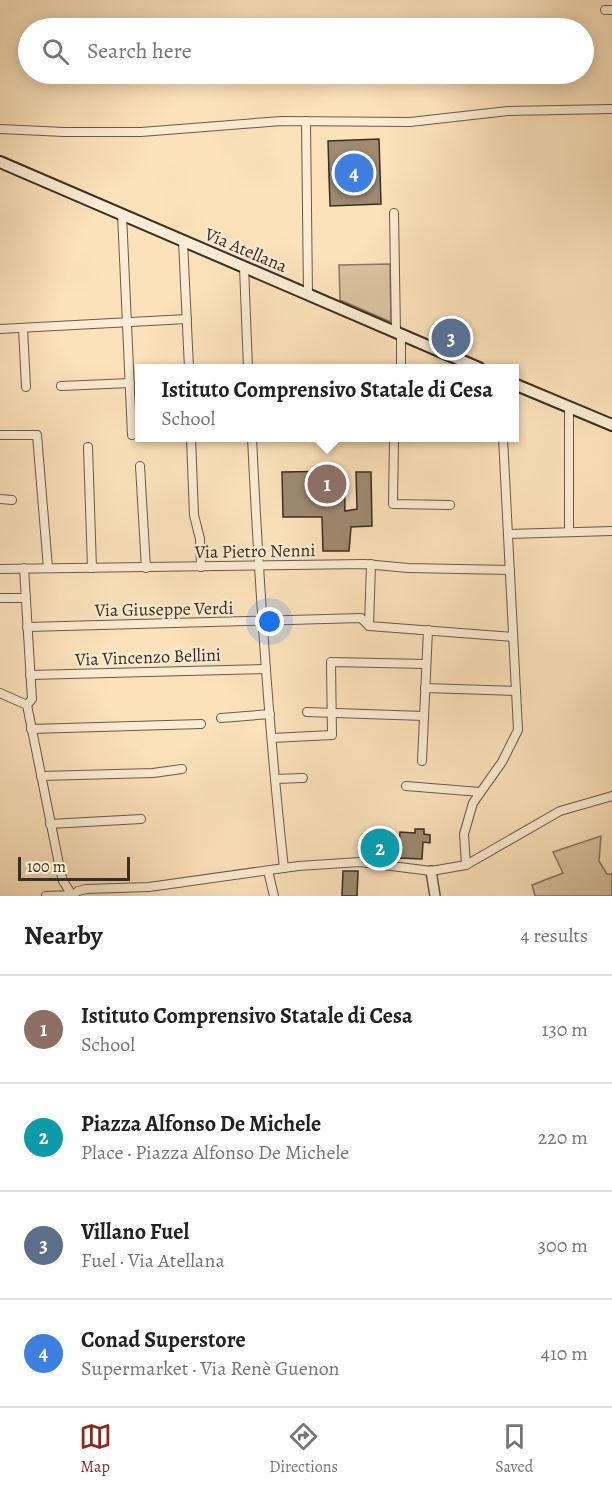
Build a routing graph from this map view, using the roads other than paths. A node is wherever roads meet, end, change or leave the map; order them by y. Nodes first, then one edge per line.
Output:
1 (612, 109) edge
2 (306, 121) junction
3 (0, 129) edge
4 (0, 162) edge
5 (394, 213) dead end
6 (122, 214) junction
7 (183, 241) junction
8 (243, 267) junction
9 (308, 294) junction
10 (187, 319) junction
11 (127, 322) junction
12 (24, 328) junction
13 (0, 329) edge
14 (398, 334) junction
15 (189, 364) edge
16 (248, 364) edge
17 (401, 364) edge
18 (467, 364) edge
19 (130, 383) junction
20 (61, 386) dead end
21 (519, 386) edge
22 (26, 387) dead end
23 (569, 407) junction
24 (612, 426) edge
25 (0, 435) edge
26 (132, 435) dead end
27 (191, 442) edge
28 (252, 442) edge
29 (394, 442) edge
30 (503, 442) edge
31 (88, 447) dead end
32 (140, 466) dead end
33 (0, 500) edge
34 (12, 500) dead end
35 (450, 505) dead end
36 (569, 531) junction
37 (612, 531) edge
38 (508, 534) junction
39 (371, 564) junction
40 (258, 566) junction
41 (201, 567) junction
42 (24, 568) junction
43 (48, 568) junction
44 (92, 568) junction
45 (146, 568) junction
46 (0, 569) edge
47 (510, 570) junction
48 (0, 598) edge
49 (26, 598) junction
50 (262, 621) junction
51 (369, 626) junction
52 (27, 627) junction
53 (428, 630) junction
54 (513, 637) junction
55 (426, 664) junction
56 (266, 669) junction
57 (30, 675) junction
58 (424, 688) junction
59 (516, 691) junction
60 (0, 693) edge
61 (27, 705) junction
62 (307, 712) dead end
63 (270, 714) junction
64 (332, 714) junction
65 (424, 716) junction
66 (221, 718) dead end
67 (201, 724) dead end
68 (31, 729) junction
69 (272, 738) junction
70 (422, 761) dead end
71 (182, 769) dead end
72 (41, 776) junction
73 (303, 778) dead end
74 (275, 779) junction
75 (406, 786) dead end
76 (480, 792) junction
77 (612, 796) edge
78 (141, 819) dead end
79 (51, 824) junction
80 (466, 866) junction
81 (284, 868) junction
82 (268, 871) junction
83 (431, 871) junction
84 (46, 896) edge
85 (72, 896) edge
86 (274, 896) edge
87 (435, 896) edge

1 - 2 street
2 - 3 street
2 - 9 street
4 - 6 main road, Via Atellana
5 - 14 street
6 - 7 main road, Via Atellana
6 - 11 street
7 - 8 main road, Via Atellana
7 - 10 street
8 - 9 main road, Via Atellana
8 - 16 street
9 - 14 main road, Via Atellana
10 - 11 street
10 - 15 street
11 - 12 street
11 - 19 street
12 - 13 street
12 - 22 street
14 - 17 street
14 - 18 main road, Via Atellana
19 - 20 street
19 - 26 street
21 - 23 main road
23 - 24 main road
23 - 36 street
25 - 43 street
27 - 41 street
28 - 40 street
29 - 35 street
30 - 38 street
31 - 44 street
32 - 45 street
33 - 34 street
36 - 37 street
36 - 38 street
38 - 47 street
39 - 40 street, Via Pietro Nenni
39 - 47 street, Via Pietro Nenni
39 - 51 street
40 - 41 street, Via Pietro Nenni
40 - 50 street
41 - 45 street, Via Pietro Nenni
42 - 43 street, Via Pietro Nenni
42 - 46 street, Via Pietro Nenni
42 - 49 street
43 - 44 street, Via Pietro Nenni
44 - 45 street, Via Pietro Nenni
47 - 54 street
48 - 49 street
49 - 52 street
50 - 51 street, Via Giuseppe Verdi
50 - 52 street, Via Giuseppe Verdi
50 - 56 street
51 - 53 street, Via Giuseppe Verdi
52 - 57 street
53 - 54 street, Via Giuseppe Verdi
53 - 55 street
54 - 59 street
55 - 58 street
55 - 64 street
56 - 57 street, Via Vincenzo Bellini
56 - 63 street
57 - 61 street
58 - 59 street
58 - 65 street
59 - 76 street
60 - 61 street
61 - 68 street
62 - 64 street
63 - 66 street
63 - 69 street
64 - 65 street
64 - 69 street
65 - 70 street
67 - 68 street
68 - 72 street
69 - 74 street
71 - 72 street
72 - 79 street
73 - 74 street
74 - 81 street
75 - 76 street
76 - 80 street
77 - 80 street
78 - 79 street
79 - 85 street
80 - 83 street
81 - 82 street
81 - 83 street
82 - 85 street
82 - 86 street
83 - 87 street
84 - 85 street

